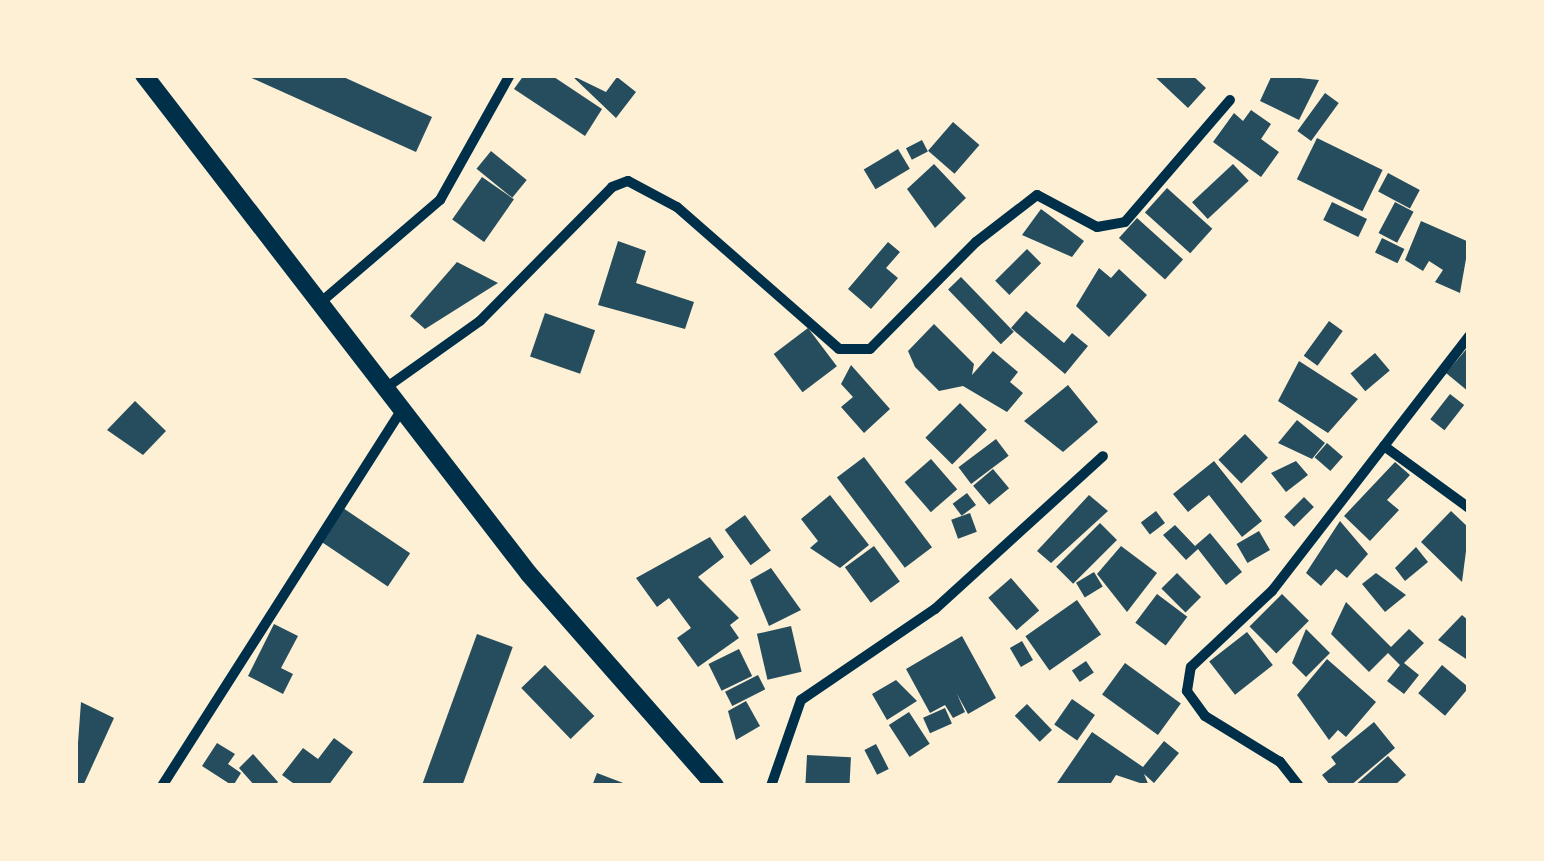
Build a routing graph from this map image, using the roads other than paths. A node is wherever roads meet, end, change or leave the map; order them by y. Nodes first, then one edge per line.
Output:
1 (144, 75) edge
2 (510, 75) edge
3 (1230, 100) dead end
4 (321, 302) junction
5 (1469, 336) edge
6 (387, 387) junction
7 (404, 408) junction
8 (1384, 446) junction
9 (1104, 456) dead end
10 (1469, 508) edge
11 (162, 786) edge
12 (715, 786) edge
13 (771, 786) edge
14 (1299, 786) edge

1 - 4 street
2 - 4 street
3 - 6 street
4 - 6 street
5 - 8 street
6 - 7 street
7 - 11 street
7 - 12 street
8 - 10 street
8 - 14 street
9 - 13 street

